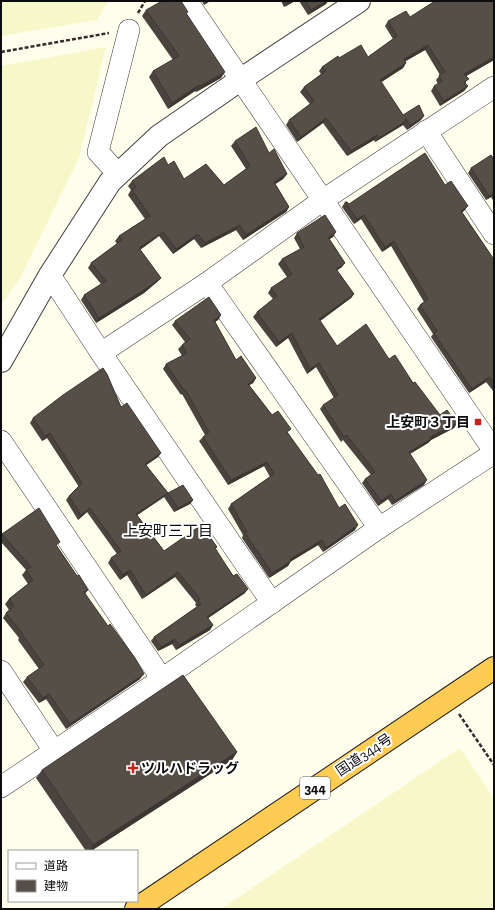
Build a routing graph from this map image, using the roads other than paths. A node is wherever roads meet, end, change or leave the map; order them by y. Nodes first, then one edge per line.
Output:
1 (187, 1) edge
2 (359, 1) edge
3 (129, 30) road end
4 (240, 80) junction
5 (494, 87) edge
6 (426, 131) junction
7 (118, 174) junction
8 (323, 200) junction
9 (494, 234) edge
10 (50, 275) junction
11 (207, 283) junction
12 (101, 353) junction
13 (1, 360) edge
14 (1, 441) edge
15 (494, 452) edge
16 (379, 528) junction
17 (272, 603) junction
18 (494, 668) edge
19 (1, 671) edge
20 (162, 679) junction
21 (54, 751) junction
22 (1, 787) edge
23 (136, 909) edge

1 - 4 street
2 - 4 street
3 - 7 street
4 - 7 street
4 - 8 street
5 - 6 street
6 - 8 street
6 - 9 street
7 - 10 street
8 - 11 street
8 - 15 street
10 - 12 street
10 - 13 street
11 - 12 street
11 - 16 street
12 - 17 street
14 - 20 street
15 - 16 street
16 - 17 street
17 - 20 street
18 - 23 highway, 国道344号 / 344
19 - 21 street
20 - 21 street
21 - 22 street

